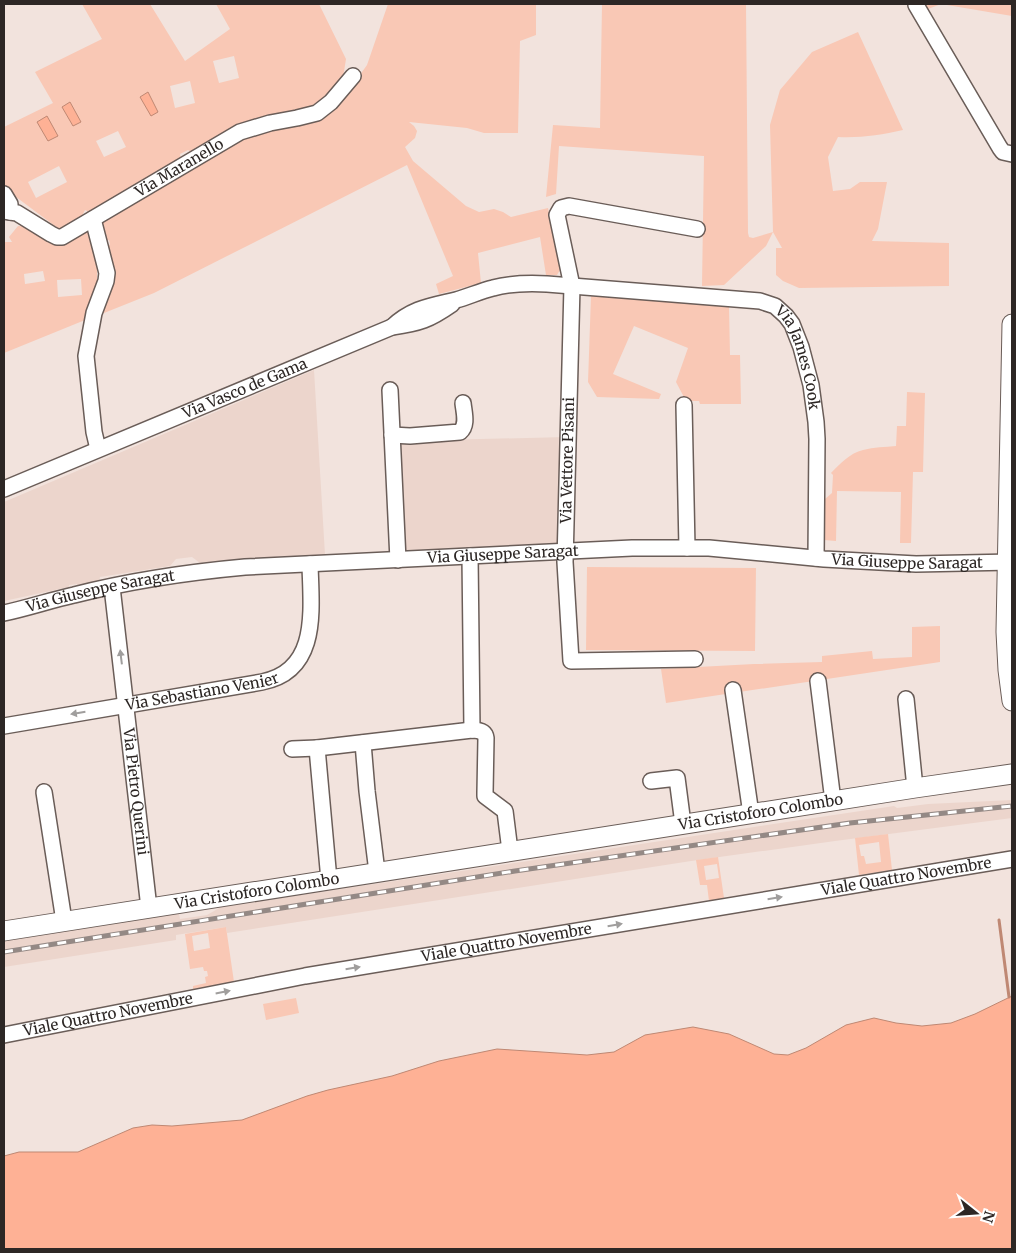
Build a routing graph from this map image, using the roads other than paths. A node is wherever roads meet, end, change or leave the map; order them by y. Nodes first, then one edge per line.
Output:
1 (916, 5) dead end
2 (354, 76) dead end
3 (1012, 154) edge
4 (4, 194) edge
5 (7, 212) edge
6 (94, 220) junction
7 (697, 229) dead end
8 (572, 286) junction
9 (1012, 324) edge
10 (390, 390) dead end
11 (463, 402) dead end
12 (684, 405) dead end
13 (392, 435) junction
14 (98, 449) junction
15 (1010, 468) edge
16 (4, 489) edge
17 (686, 548) junction
18 (566, 551) junction
19 (470, 556) junction
20 (816, 558) junction
21 (398, 560) junction
22 (1010, 562) edge
23 (310, 564) junction
24 (112, 586) junction
25 (4, 613) edge
26 (695, 659) dead end
27 (1010, 679) edge
28 (818, 681) dead end
29 (733, 690) dead end
30 (906, 699) dead end
31 (1012, 701) edge
32 (126, 706) junction
33 (4, 726) edge
34 (478, 731) junction
35 (363, 742) junction
36 (317, 748) junction
37 (292, 749) dead end
38 (1012, 774) edge
39 (651, 781) dead end
40 (916, 788) junction
41 (44, 792) dead end
42 (833, 801) junction
43 (751, 814) junction
44 (683, 824) junction
45 (510, 852) junction
46 (1012, 859) edge
47 (378, 872) junction
48 (329, 880) junction
49 (149, 908) junction
50 (64, 921) junction
51 (4, 930) edge
52 (4, 1035) edge

1 - 3 street
2 - 6 street, Via Maranello
4 - 5 street
5 - 6 street, Via Maranello
6 - 14 street
7 - 8 street, Via Vettore Pisani
8 - 14 street, Via Vasco de Gama
8 - 18 street, Via Vettore Pisani
8 - 20 street, Via James Cook
9 - 15 main road
10 - 13 street
11 - 13 street
12 - 17 street
13 - 21 street
14 - 16 street, Via Vasco de Gama
15 - 22 main road
17 - 18 street, Via Giuseppe Saragat
17 - 20 street, Via Giuseppe Saragat
18 - 19 street, Via Giuseppe Saragat
18 - 26 street, Via Vettore Pisani
19 - 21 street, Via Giuseppe Saragat
19 - 34 street
20 - 22 street, Via Giuseppe Saragat
21 - 23 street, Via Giuseppe Saragat
22 - 27 main road
23 - 24 street, Via Giuseppe Saragat
23 - 32 street, Via Sebastiano Venier
24 - 25 street, Via Giuseppe Saragat
32 -> 24 street, Via Pietro Querini
27 - 31 main road
28 - 42 street
29 - 43 street
30 - 40 street
32 -> 33 street, Via Sebastiano Venier
32 - 49 street, Via Pietro Querini
34 - 35 street
34 - 45 street
35 - 36 street
35 - 47 street
36 - 37 street
36 - 48 street
38 - 40 main road, Via Cristoforo Colombo
39 - 44 street
40 - 42 main road, Via Cristoforo Colombo
41 - 50 street
42 - 43 main road, Via Cristoforo Colombo
43 - 44 main road, Via Cristoforo Colombo
44 - 45 main road, Via Cristoforo Colombo
45 - 47 main road, Via Cristoforo Colombo
52 -> 46 street, Viale Quattro Novembre
47 - 48 main road, Via Cristoforo Colombo
48 - 49 main road, Via Cristoforo Colombo
49 - 50 main road, Via Cristoforo Colombo
50 - 51 main road, Via Cristoforo Colombo

